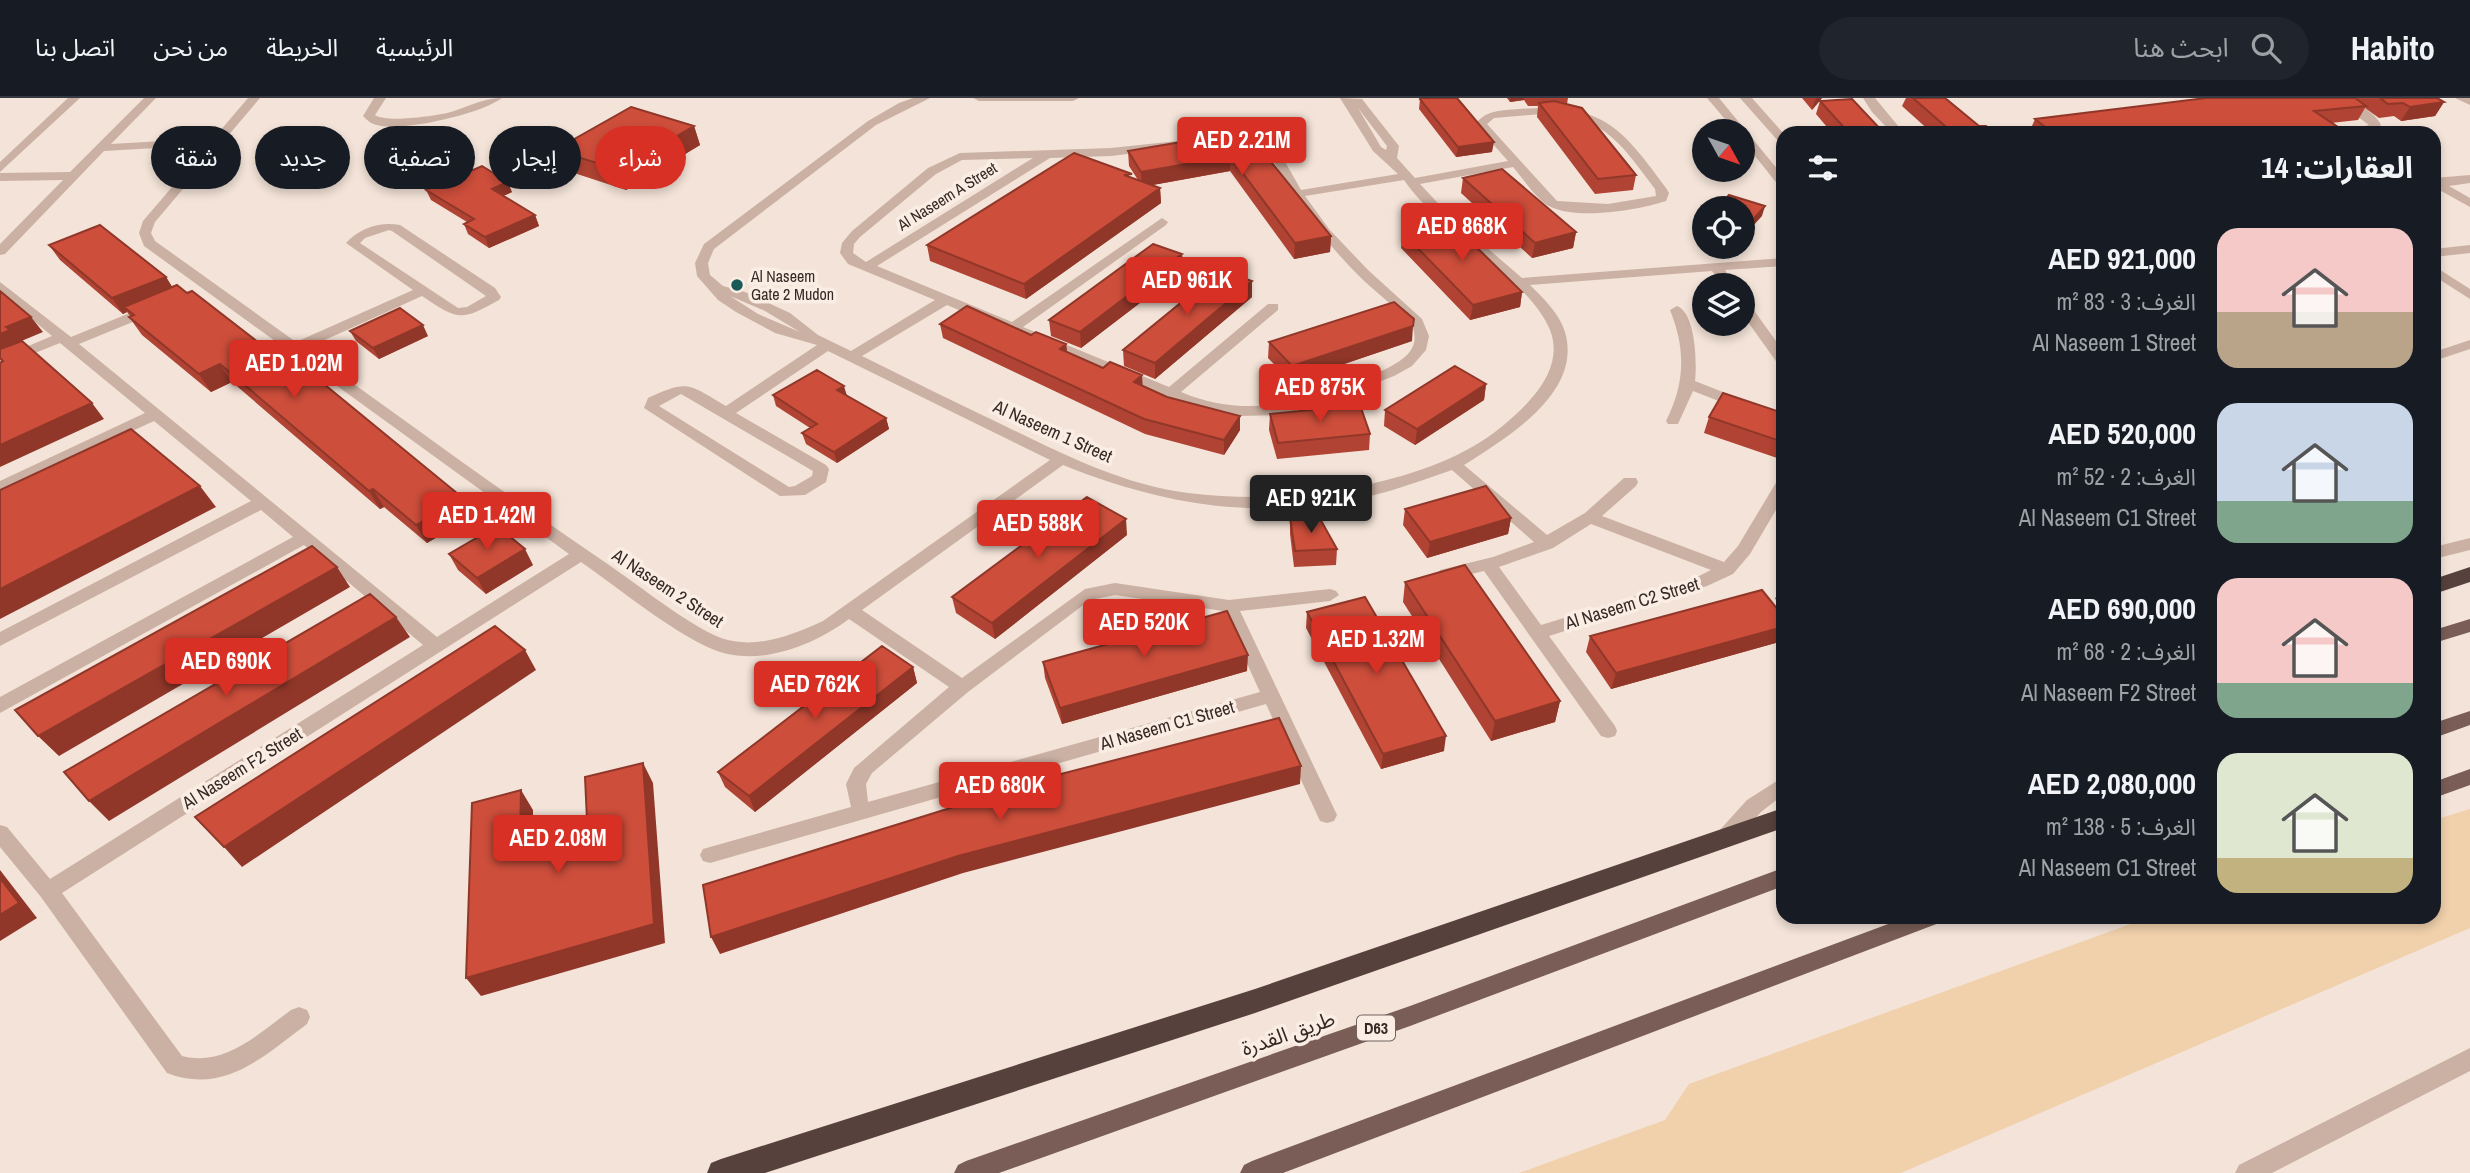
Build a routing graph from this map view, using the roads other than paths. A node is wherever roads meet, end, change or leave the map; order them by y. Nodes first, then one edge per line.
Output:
1 (74, 98) edge
2 (150, 98) edge
3 (254, 98) edge
4 (380, 98) edge
5 (496, 98) edge
6 (892, 98) edge
7 (924, 98) edge
8 (979, 98) edge
9 (1073, 98) edge
10 (1346, 98) edge
11 (1355, 98) edge
12 (1713, 98) edge
13 (1746, 98) edge
14 (1869, 98) edge
15 (2338, 98) edge
16 (2461, 98) edge
17 (2470, 102) edge
18 (1364, 117) junction
19 (1730, 119) edge
20 (872, 123) junction
21 (229, 126) edge
22 (1891, 126) edge
23 (2373, 126) edge
24 (1776, 132) edge
25 (1386, 136) junction
26 (1368, 137) junction
27 (151, 145) edge
28 (103, 148) junction
29 (1755, 149) edge
30 (1047, 155) junction
31 (1391, 159) junction
32 (1514, 163) junction
33 (0, 168) edge
34 (1776, 174) edge
35 (75, 176) junction
36 (0, 177) edge
37 (1409, 179) junction
38 (2470, 179) edge
39 (2441, 182) edge
40 (2441, 186) edge
41 (175, 189) edge
42 (1297, 194) junction
43 (2470, 203) edge
44 (1162, 222) dead end
45 (2470, 249) edge
46 (0, 251) edge
47 (2441, 252) edge
48 (1776, 263) edge
49 (866, 267) junction
50 (1716, 267) junction
51 (1720, 273) edge
52 (2441, 276) edge
53 (1519, 282) junction
54 (0, 286) edge
55 (719, 289) junction
56 (422, 291) junction
57 (2470, 295) edge
58 (945, 300) junction
59 (170, 302) edge
60 (1273, 307) dead end
61 (1677, 310) dead end
62 (778, 313) junction
63 (764, 321) junction
64 (1755, 322) edge
65 (1011, 329) junction
66 (65, 340) junction
67 (820, 341) junction
68 (2470, 344) edge
69 (293, 349) junction
70 (1776, 351) edge
71 (2441, 354) edge
72 (853, 356) junction
73 (0, 363) edge
74 (1689, 384) junction
75 (1170, 394) junction
76 (726, 413) junction
77 (154, 415) junction
78 (1776, 418) edge
79 (1673, 421) dead end
80 (1061, 459) junction
81 (1454, 464) junction
82 (1630, 482) dead end
83 (0, 487) edge
84 (1776, 497) edge
85 (264, 501) junction
86 (1591, 518) junction
87 (306, 537) junction
88 (1547, 544) junction
89 (2470, 544) edge
90 (2441, 552) edge
91 (581, 554) junction
92 (1489, 566) junction
93 (1727, 570) junction
94 (2470, 574) edge
95 (1425, 578) edge
96 (2441, 584) edge
97 (1330, 595) dead end
98 (1229, 606) junction
99 (850, 611) junction
100 (2470, 625) edge
101 (1536, 633) junction
102 (2441, 635) edge
103 (0, 640) edge
104 (435, 645) junction
105 (962, 687) junction
106 (1270, 696) junction
107 (0, 706) edge
108 (2470, 718) edge
109 (2441, 728) edge
110 (1608, 731) dead end
111 (2470, 777) edge
112 (2441, 787) edge
113 (1776, 790) edge
114 (862, 812) junction
115 (1327, 815) dead end
116 (1776, 820) edge
117 (0, 833) edge
118 (1725, 838) junction
119 (710, 855) dead end
120 (1776, 880) edge
121 (48, 891) junction
122 (1913, 924) edge
123 (299, 1017) dead end
124 (2470, 1059) edge
125 (741, 1168) edge
126 (721, 1173) edge
127 (966, 1173) edge
128 (1252, 1173) edge
129 (2247, 1173) edge

1 - 33 street
2 - 28 street
3 - 21 street, Al Naseem 2 Street
4 - 5 street
6 - 20 street, Al Naseem 1 Street
7 - 20 street, Al Naseem 1 Street
8 - 9 street
10 - 18 street, Al Naseem 1 Street
11 - 18 street, Al Naseem 1 Street
12 - 19 street
13 - 24 street
14 - 22 street
15 - 23 street
16 - 17 street
18 - 25 street, Al Naseem 1 Street
18 - 26 street, Al Naseem 1 Street
20 - 55 street, Al Naseem 1 Street
25 - 26 street
25 - 31 street, Al Naseem 1 Street
26 - 31 street, Al Naseem 1 Street
27 - 28 street
28 - 35 street
29 - 34 street
30 - 42 street, Al Naseem A Street
30 - 49 street, Al Naseem A Street
30 - 49 street, Al Naseem A Street
31 - 37 street, Al Naseem 1 Street
32 - 32 street
32 - 37 street
35 - 36 street
35 - 46 street
37 - 42 street
37 - 53 street, Al Naseem 1 Street
38 - 39 street
40 - 43 street
41 - 69 street, Al Naseem 2 Street
42 - 75 street, Al Naseem A Street
44 - 65 street
45 - 47 street
48 - 50 street
49 - 58 street, Al Naseem A Street
50 - 51 street
50 - 53 street
52 - 57 street
53 - 81 street, Al Naseem 1 Street
54 - 66 street
55 - 62 street, Al Naseem 1 Street
55 - 63 street, Al Naseem 1 Street
56 - 56 street
56 - 69 street
58 - 65 street, Al Naseem A Street
58 - 72 street
59 - 66 street
60 - 75 street
61 - 74 street
62 - 63 street
62 - 67 street, Al Naseem 1 Street
63 - 67 street, Al Naseem 1 Street
64 - 70 street
65 - 75 street, Al Naseem A Street
66 - 73 street
66 - 77 street
67 - 72 street, Al Naseem 1 Street
67 - 76 street
68 - 71 street
69 - 91 street, Al Naseem 2 Street
72 - 80 street, Al Naseem 1 Street
74 - 78 street
74 - 79 street
76 - 76 street
77 - 83 street
77 - 85 street
80 - 81 street, Al Naseem 1 Street
80 - 99 street, Al Naseem 2 Street
81 - 88 street
82 - 86 street
84 - 93 street, Al Naseem C2 Street
85 - 87 street
85 - 103 street
86 - 88 street
86 - 93 street, Al Naseem C2 Street
87 - 104 street
87 - 107 street
88 - 92 street
89 - 90 street
91 - 99 street, Al Naseem 2 Street
91 - 104 street, Al Naseem F2 Street
92 - 95 street
92 - 101 street
93 - 101 street, Al Naseem C2 Street
94 - 96 highway
97 - 98 street
98 - 105 street
98 - 106 street
99 - 105 street
100 - 102 main road
101 - 110 street
104 - 121 street, Al Naseem F2 Street
105 - 114 street
106 - 114 street, Al Naseem C1 Street
106 - 115 street
108 - 109 main road
111 - 112 main road
113 - 118 street
114 - 119 street, Al Naseem C1 Street
116 - 118 highway
117 - 121 street
118 - 125 highway
120 - 127 main road, طريق القدرة / D63
121 - 123 street
122 - 128 main road
124 - 129 street
125 - 126 highway

